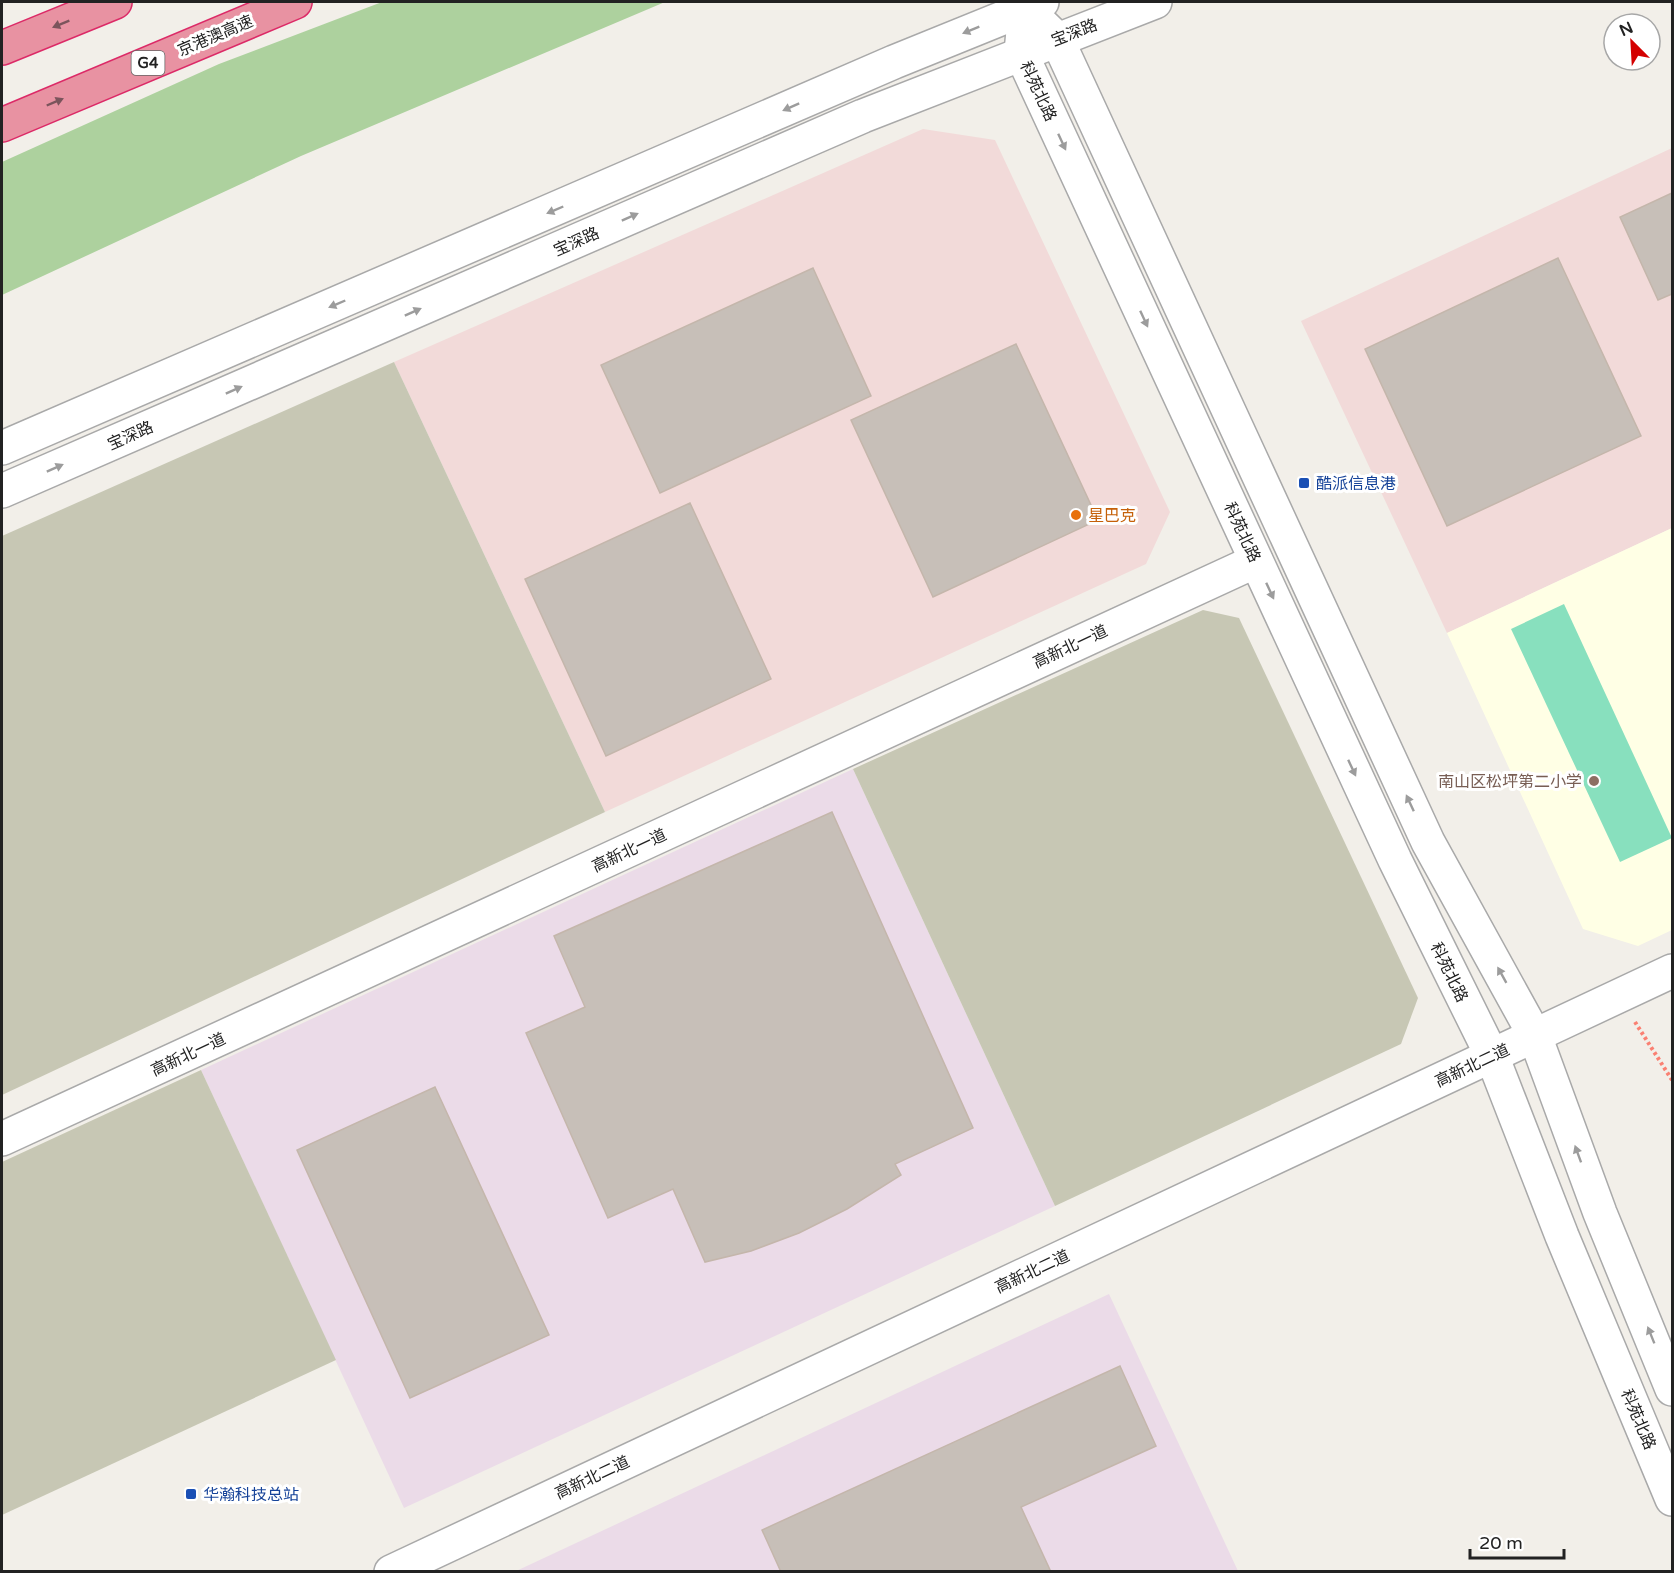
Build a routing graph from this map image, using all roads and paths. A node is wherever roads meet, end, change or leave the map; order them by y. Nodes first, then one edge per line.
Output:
1 (115, 2) edge
2 (295, 2) edge
3 (1155, 2) edge
4 (1034, 5) edge
5 (1057, 39) junction
6 (2, 48) edge
7 (1021, 53) junction
8 (2, 125) edge
9 (2, 448) edge
10 (2, 491) edge
11 (1256, 561) junction
12 (1672, 971) edge
13 (1618, 996) junction
14 (1535, 1035) junction
15 (1492, 1056) junction
16 (1672, 1080) edge
17 (2, 1139) edge
18 (1672, 1389) edge
19 (1672, 1499) edge
20 (391, 1572) edge

1 -> 6 highway
8 -> 2 highway, 京港澳高速 / G4
3 - 5 street, 宝深路
4 - 5 street
4 - 7 street, 科苑北路
4 -> 9 street
5 - 7 street, 宝深路
14 -> 5 street
10 -> 7 street, 宝深路
7 -> 11 street, 科苑北路
11 -> 15 street, 科苑北路
11 - 17 street, 高新北一道
12 - 13 street, 高新北二道
13 - 14 street, 高新北二道
13 - 16 path
14 - 15 street, 高新北二道
18 -> 14 street
15 - 19 street, 科苑北路
15 - 20 street, 高新北二道

